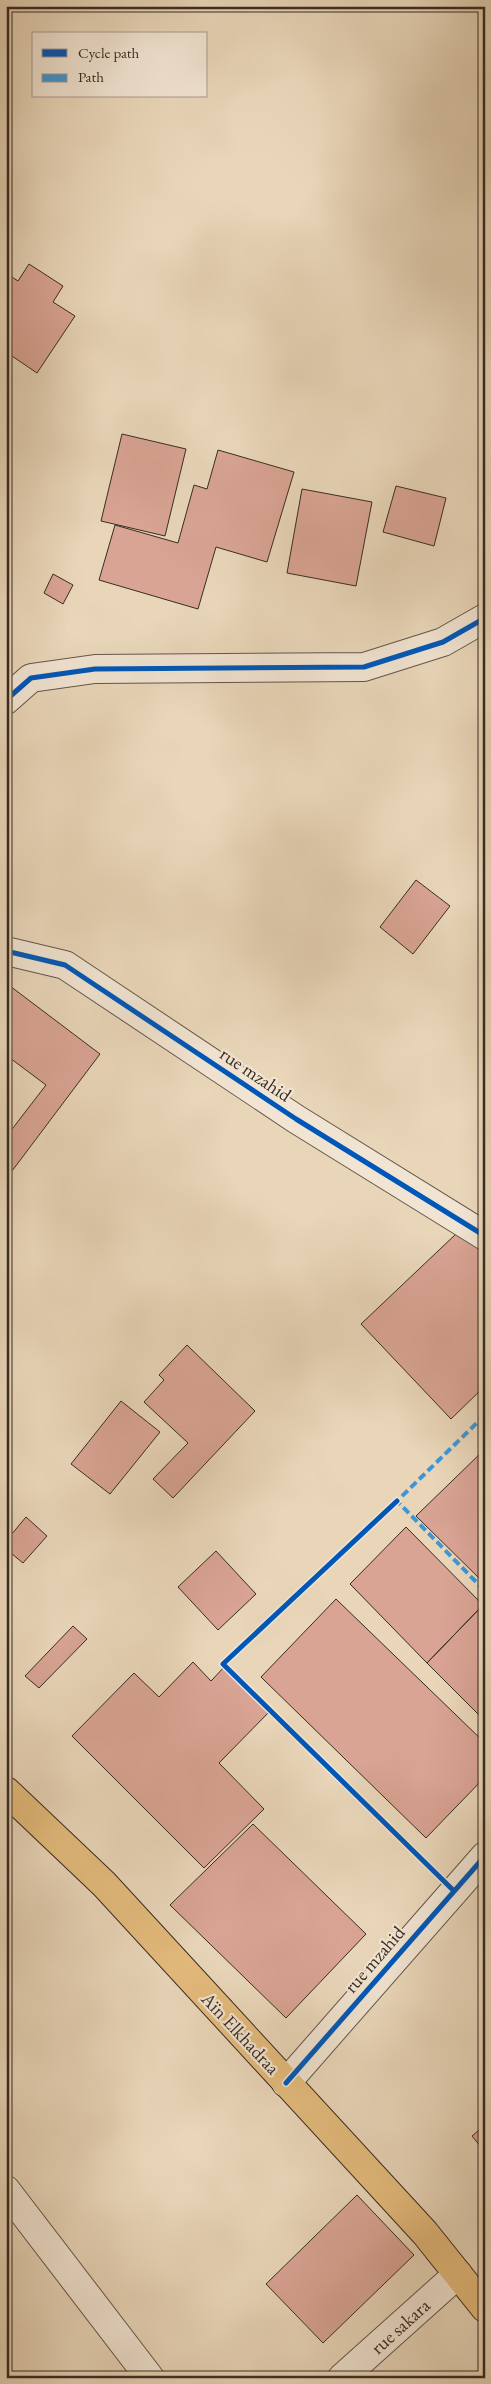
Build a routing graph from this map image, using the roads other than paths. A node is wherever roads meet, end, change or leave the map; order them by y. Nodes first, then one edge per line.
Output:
1 (485, 618) edge
2 (6, 700) edge
3 (6, 951) edge
4 (485, 1236) edge
5 (6, 1792) edge
6 (485, 1856) edge
7 (286, 2083) junction
8 (7, 2192) edge
9 (458, 2274) junction
10 (485, 2308) edge
11 (150, 2378) edge
12 (342, 2378) edge

1 - 2 street
3 - 4 street, rue mzahid
5 - 7 main road, Aïn Elkhadraa
6 - 7 street, rue mzahid
7 - 9 main road, Aïn Elkhadraa
8 - 11 street
9 - 10 main road, Aïn Elkhadraa
9 - 12 street, rue sakara

